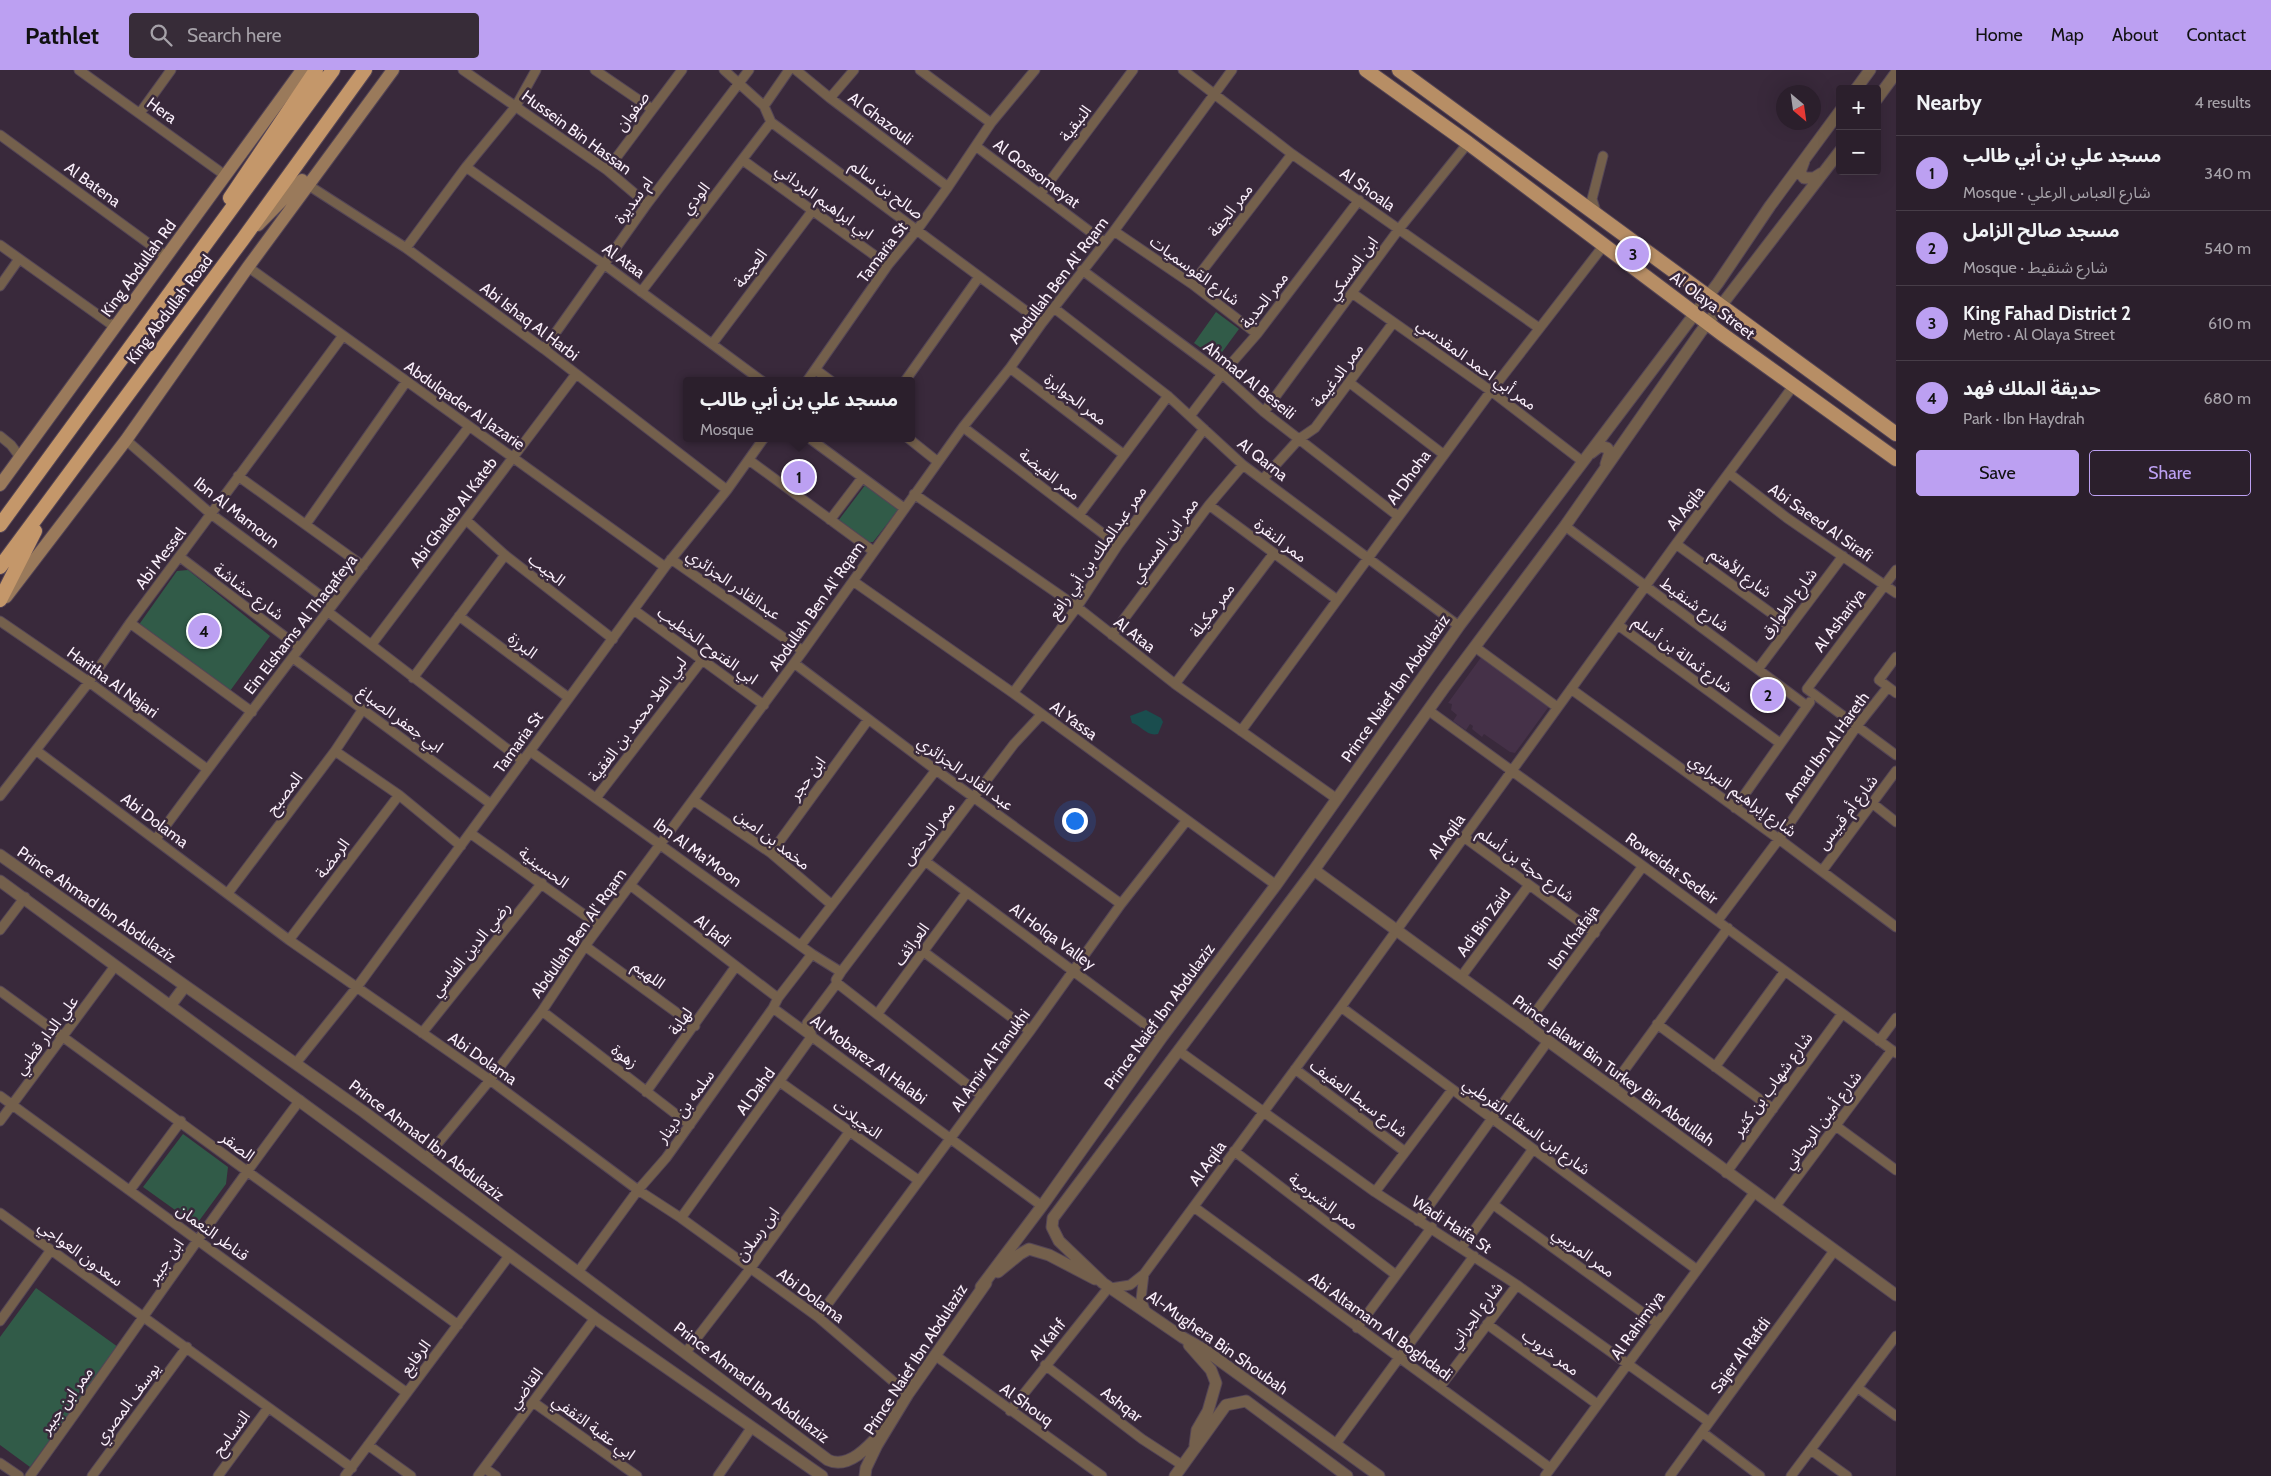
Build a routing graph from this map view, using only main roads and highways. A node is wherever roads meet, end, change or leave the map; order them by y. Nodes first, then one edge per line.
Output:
1 (302, 70) edge
2 (316, 70) edge
3 (333, 70) edge
4 (365, 70) edge
5 (383, 70) edge
6 (393, 70) edge
7 (1366, 70) edge
8 (1399, 70) edge
9 (243, 239) junction
10 (194, 261) junction
11 (1896, 434) edge
12 (1896, 459) edge
13 (74, 466) junction
14 (32, 481) junction
15 (0, 485) edge
16 (0, 512) edge
17 (0, 525) edge
18 (0, 568) edge
19 (0, 600) edge
20 (0, 605) edge

1 - 15 main road, King Abdullah Rd
2 - 10 highway
3 - 10 highway, King Abdullah Road
4 - 9 highway, King Abdullah Road
5 - 9 main road
6 - 20 main road
7 - 12 main road, Al Olaya Street
8 - 11 main road, Al Olaya Street
9 - 13 highway, King Abdullah Road
10 - 14 highway, King Abdullah Road
13 - 18 highway, King Abdullah Road
13 - 19 highway
14 - 16 main road
14 - 17 highway, King Abdullah Road

